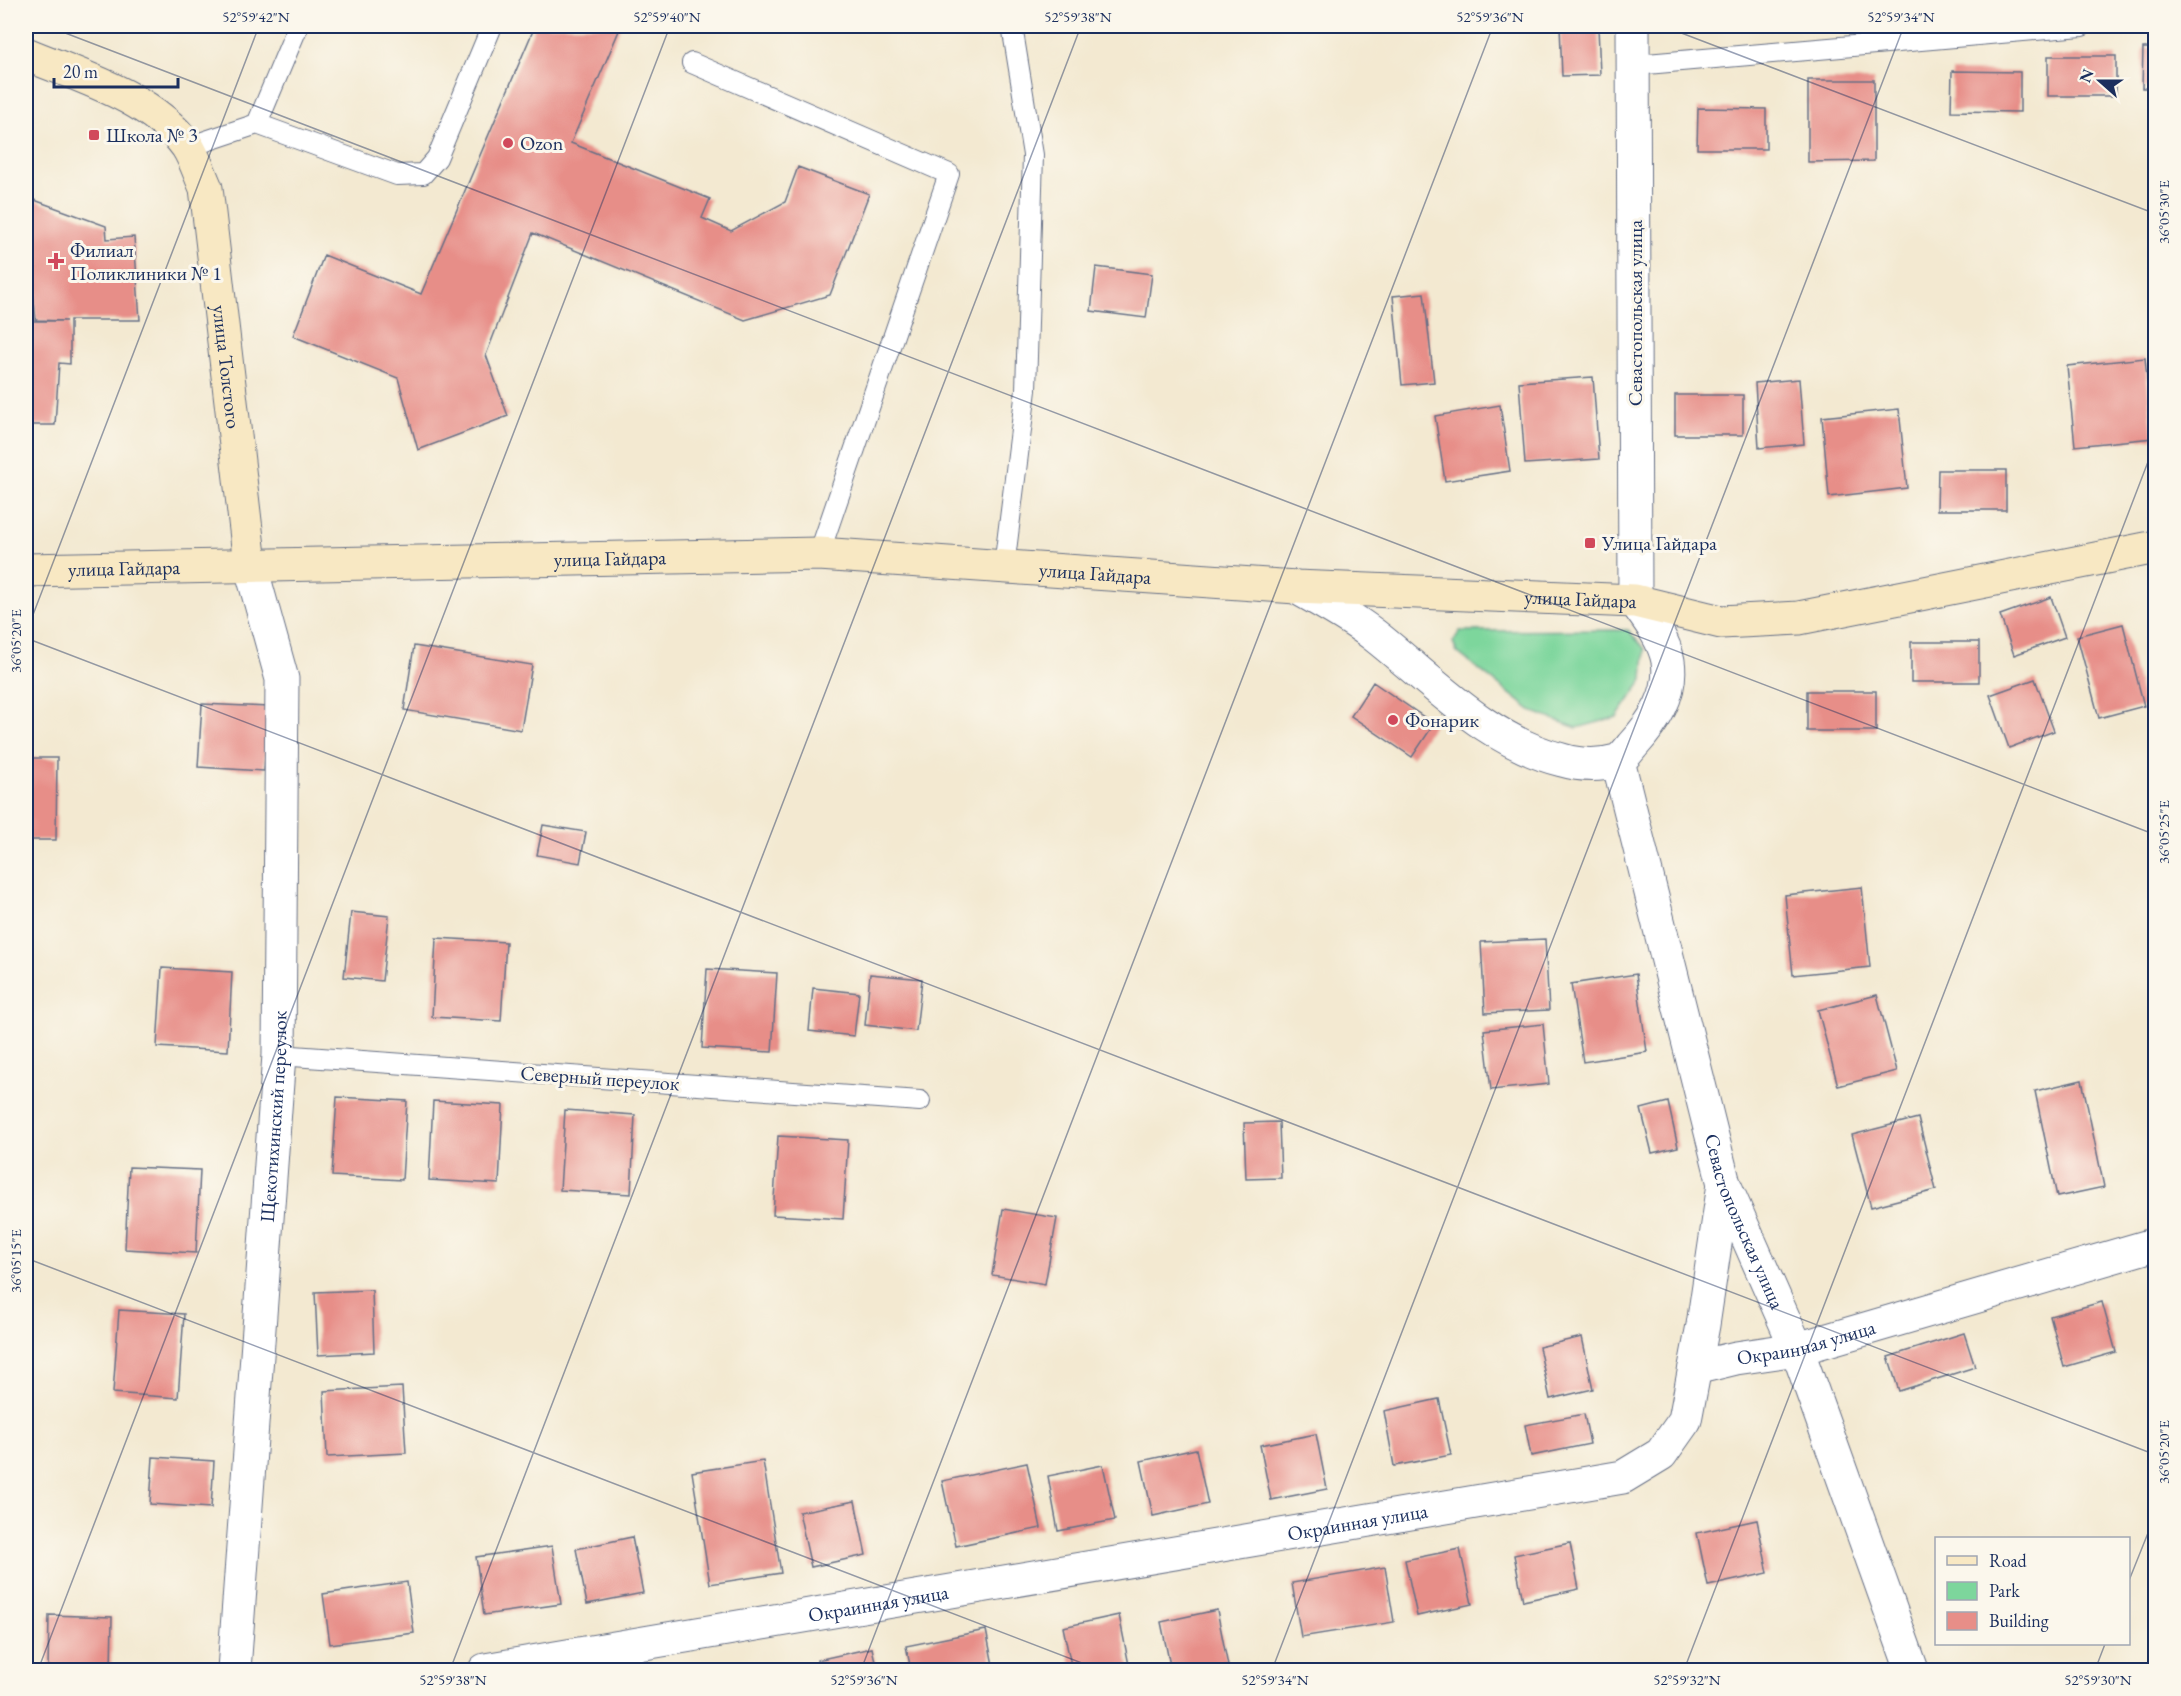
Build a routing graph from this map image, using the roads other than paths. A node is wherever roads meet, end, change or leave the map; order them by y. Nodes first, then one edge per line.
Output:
1 (298, 26) edge
2 (492, 26) edge
3 (1012, 26) edge
4 (1633, 26) edge
5 (2082, 26) edge
6 (26, 54) edge
7 (692, 63) dead end
8 (1635, 65) junction
9 (257, 124) junction
10 (188, 147) junction
11 (2156, 546) edge
12 (819, 554) junction
13 (250, 564) junction
14 (1004, 567) junction
15 (26, 570) edge
16 (1296, 587) junction
17 (1635, 601) junction
18 (1618, 761) junction
19 (279, 1055) junction
20 (920, 1101) dead end
21 (1724, 1184) junction
22 (2156, 1244) edge
23 (1797, 1349) junction
24 (1695, 1368) junction
25 (234, 1671) edge
26 (485, 1671) edge
27 (1912, 1671) edge

1 - 9 lane
2 - 9 lane
3 - 14 lane
4 - 8 street, Севастопольская улица
5 - 8 lane
6 - 10 street, улица Толстого
7 - 12 lane
8 - 17 street, Севастопольская улица
9 - 10 lane
10 - 13 street, улица Толстого
11 - 17 street, улица Гайдара
12 - 13 street, улица Гайдара
12 - 14 street, улица Гайдара
13 - 15 street, улица Гайдара
13 - 19 street, Щекотихинский переулок
14 - 16 street, улица Гайдара
16 - 17 street, улица Гайдара
16 - 18 street
17 - 18 street
18 - 21 street, Севастопольская улица
19 - 20 lane, Северный переулок
19 - 25 street, Щекотихинский переулок
21 - 23 street, Севастопольская улица
21 - 24 street
22 - 23 street, Окраинная улица
23 - 24 street, Окраинная улица
23 - 27 street, Севастопольская улица
24 - 26 street, Окраинная улица

